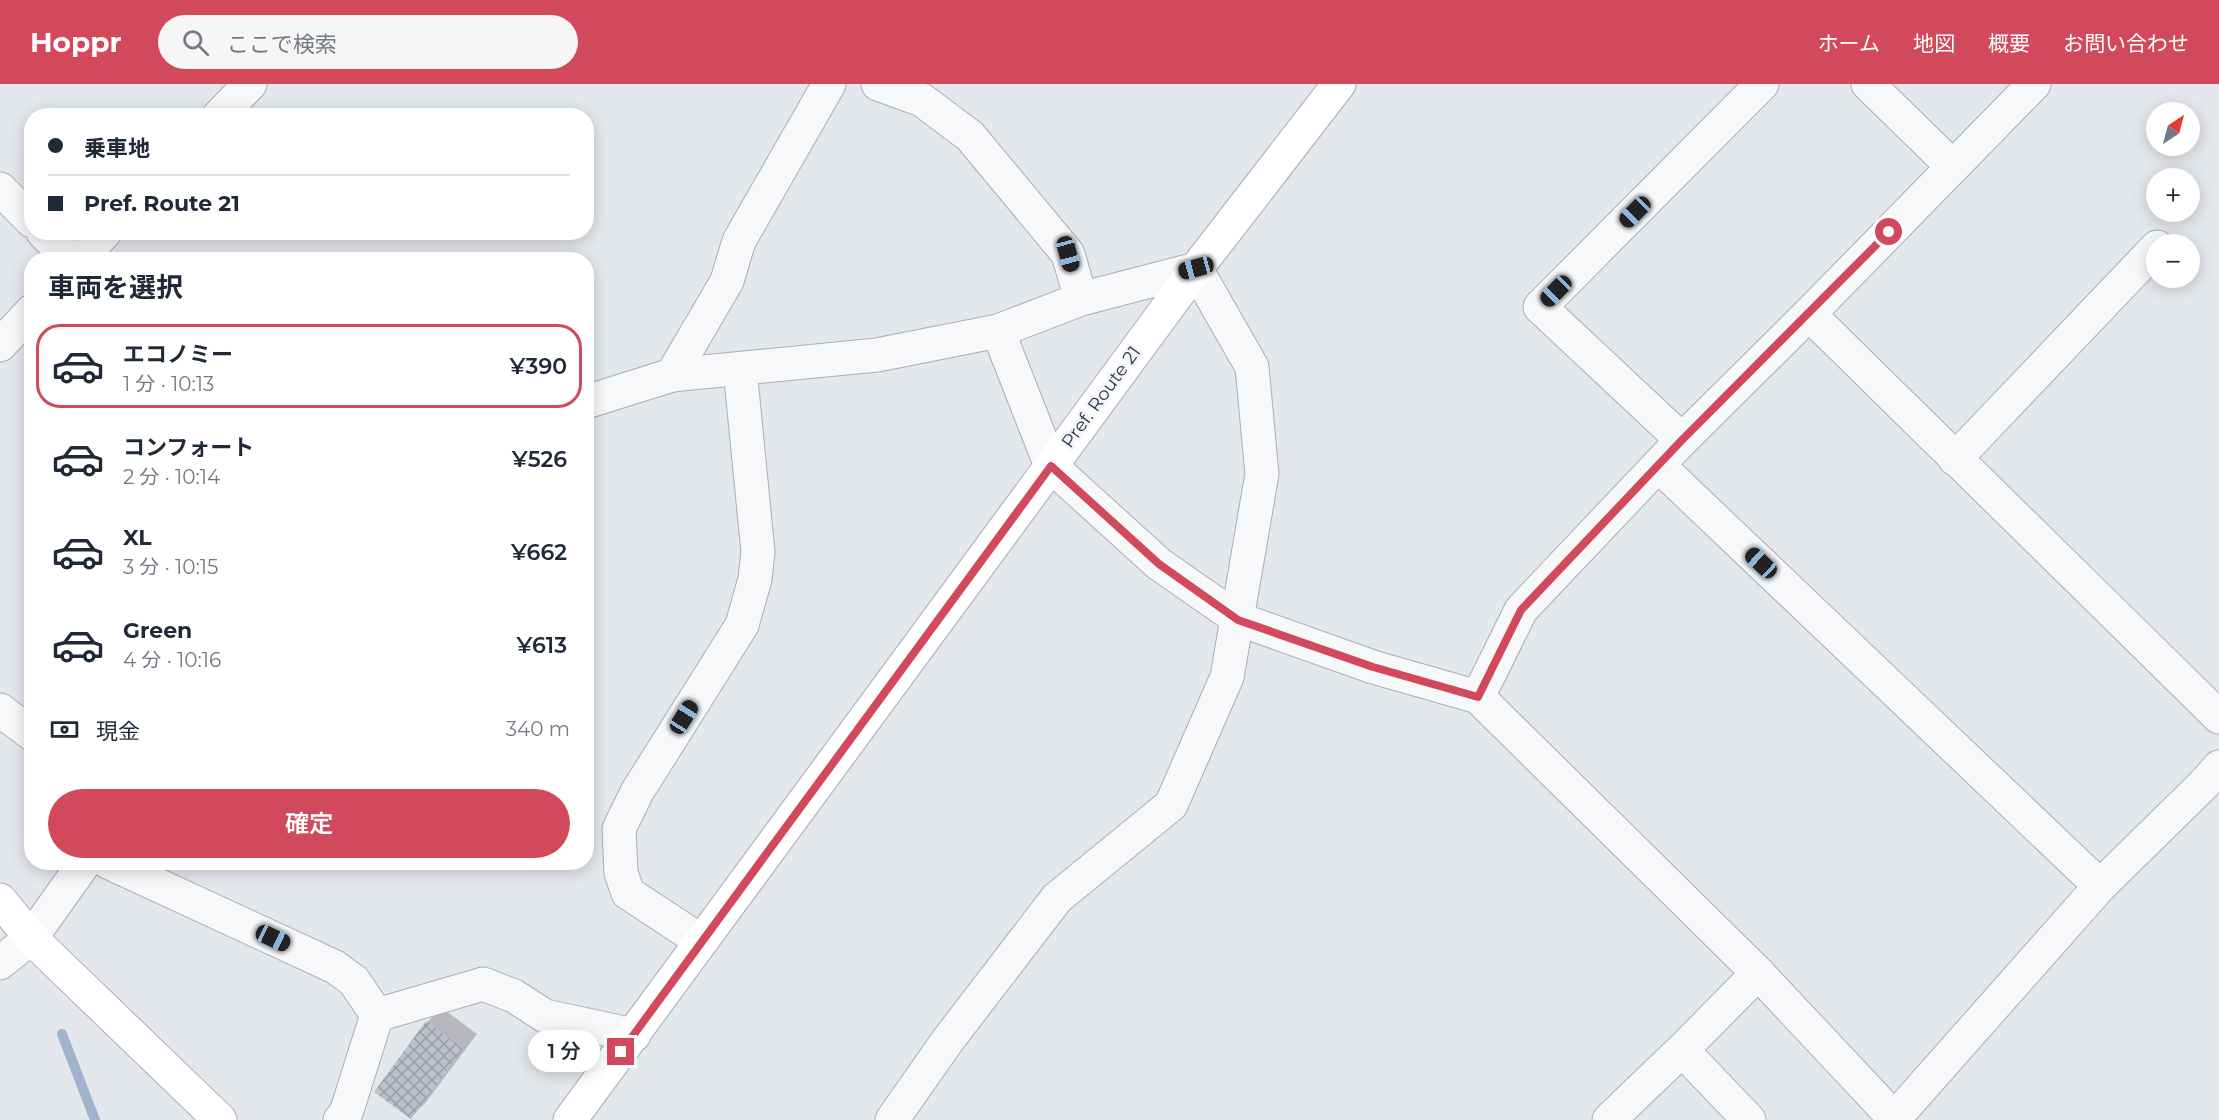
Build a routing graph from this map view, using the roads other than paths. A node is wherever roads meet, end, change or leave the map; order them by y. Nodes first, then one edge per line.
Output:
1 (250, 84) edge
2 (829, 84) edge
3 (878, 84) edge
4 (1339, 84) edge
5 (1762, 84) edge
6 (1868, 84) edge
7 (2034, 84) edge
8 (227, 108) edge
9 (1953, 167) junction
10 (0, 189) edge
11 (24, 213) edge
12 (51, 240) edge
13 (98, 240) edge
14 (62, 252) edge
15 (86, 252) edge
16 (2146, 259) edge
17 (1196, 268) junction
18 (1081, 300) junction
19 (1809, 314) junction
20 (24, 320) edge
21 (998, 331) junction
22 (0, 345) edge
23 (740, 369) junction
24 (672, 375) junction
25 (594, 399) edge
26 (1682, 440) junction
27 (1955, 459) junction
28 (1051, 466) junction
29 (1659, 466) junction
30 (1238, 620) junction
31 (1478, 697) junction
32 (0, 710) edge
33 (2219, 717) edge
34 (24, 728) edge
35 (2214, 783) edge
36 (79, 870) edge
37 (125, 870) edge
38 (2100, 886) junction
39 (0, 900) edge
40 (31, 938) junction
41 (701, 941) junction
42 (0, 963) edge
43 (1758, 973) junction
44 (377, 1015) junction
45 (634, 1035) junction
46 (1682, 1050) junction
47 (1894, 1119) edge
48 (220, 1120) edge
49 (339, 1120) edge
50 (570, 1120) edge
51 (892, 1120) edge
52 (1609, 1120) edge
53 (1749, 1120) edge

1 - 8 street
2 - 24 street
3 - 18 street
4 - 17 main road, Pref. Route 21
5 - 26 street
6 - 9 street
7 - 9 street
9 - 19 street
10 - 11 street
12 - 14 street
13 - 15 street
16 - 27 street
17 - 18 street
17 - 28 main road, Pref. Route 21
17 - 30 street
18 - 21 street
19 - 26 street
19 - 27 street
20 - 22 street
21 - 23 street
21 - 28 street
23 - 24 street
23 - 41 street
24 - 25 street
26 - 29 street
27 - 33 street
28 - 30 street
28 - 41 main road, Pref. Route 21
29 - 31 street
29 - 38 street
30 - 31 street
30 - 51 street
31 - 43 street
32 - 34 street
35 - 38 street
36 - 40 street
37 - 44 street
38 - 47 street
39 - 40 main road
40 - 42 street
40 - 48 main road
41 - 45 main road, Pref. Route 21
43 - 46 street
43 - 47 street
44 - 45 street
44 - 49 street
45 - 50 main road, Pref. Route 21
46 - 52 street
46 - 53 street

